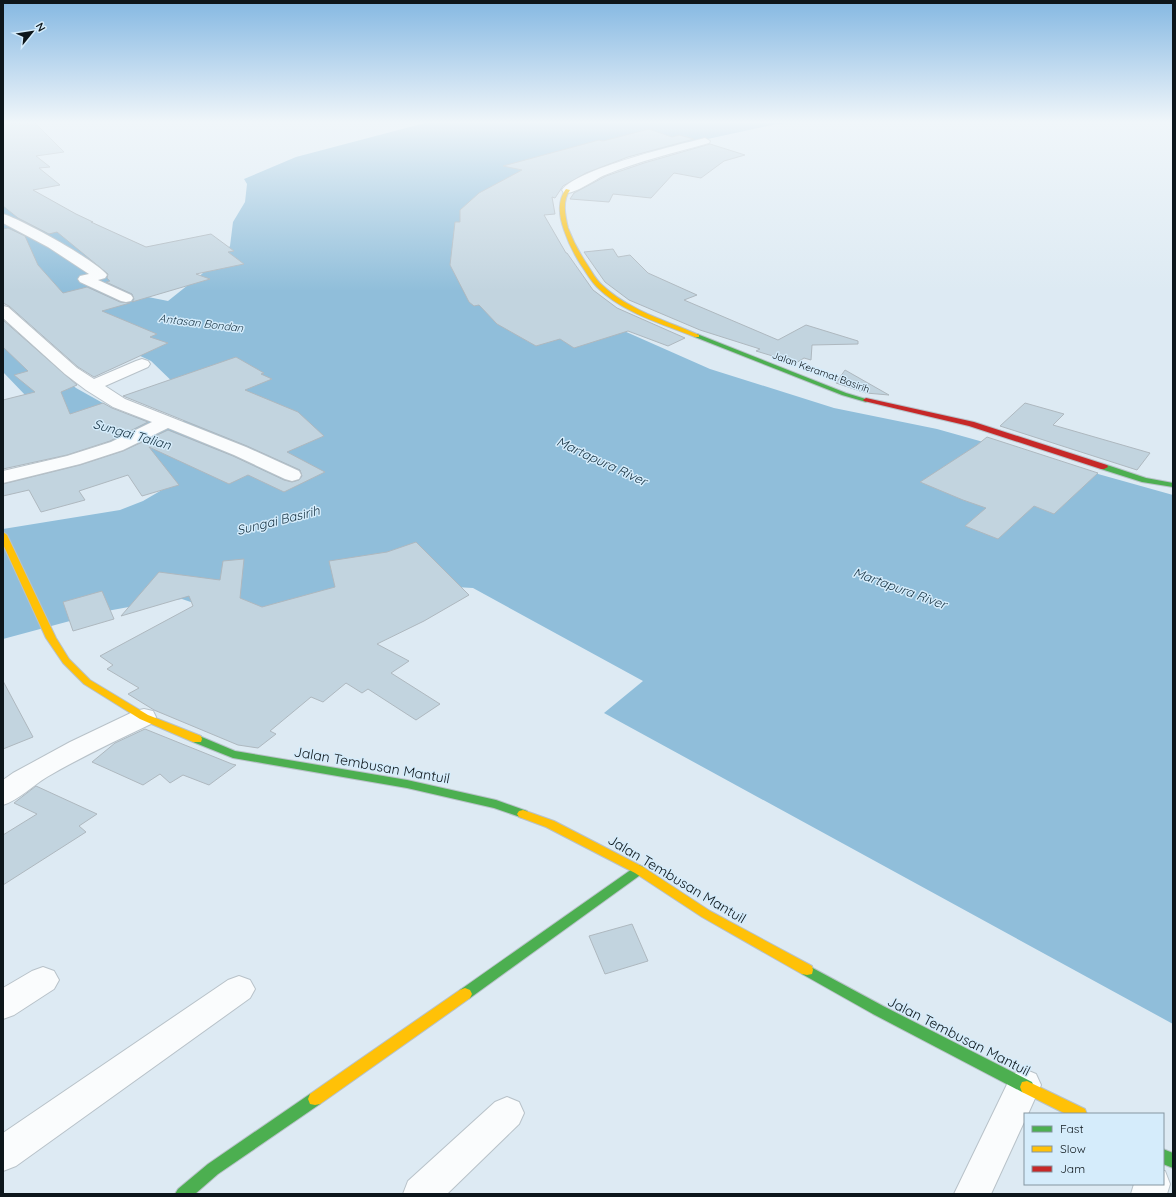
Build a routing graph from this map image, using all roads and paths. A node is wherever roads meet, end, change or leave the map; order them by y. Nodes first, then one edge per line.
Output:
1 (587, 179) edge
2 (568, 190) joint
3 (3, 218) edge
4 (126, 298) dead end
5 (3, 310) edge
6 (142, 364) dead end
7 (92, 386) junction
8 (167, 422) junction
9 (292, 474) dead end
10 (3, 477) edge
11 (1173, 485) edge
12 (3, 535) edge
13 (144, 717) junction
14 (3, 795) edge
15 (639, 870) junction
16 (43, 980) dead end
17 (239, 989) dead end
18 (3, 1005) edge
19 (1024, 1085) junction
20 (507, 1113) dead end
21 (1078, 1113) edge
22 (3, 1154) edge
23 (1164, 1156) edge
24 (1173, 1161) edge
25 (183, 1194) edge
26 (421, 1194) edge
27 (972, 1194) edge

1 - 2 street
2 - 11 street, Jalan Keramat Basirih
3 - 4 street
5 - 7 street
6 - 7 street
7 - 8 street
8 - 9 street
8 - 10 street
12 - 13 street, Jalan Tembusan Mantuil
13 - 14 street
13 - 15 street, Jalan Tembusan Mantuil
15 - 19 street, Jalan Tembusan Mantuil
15 - 25 street
16 - 18 street
17 - 22 street
19 - 21 street, Jalan Tembusan Mantuil
19 - 27 street
20 - 26 street
23 - 24 street

